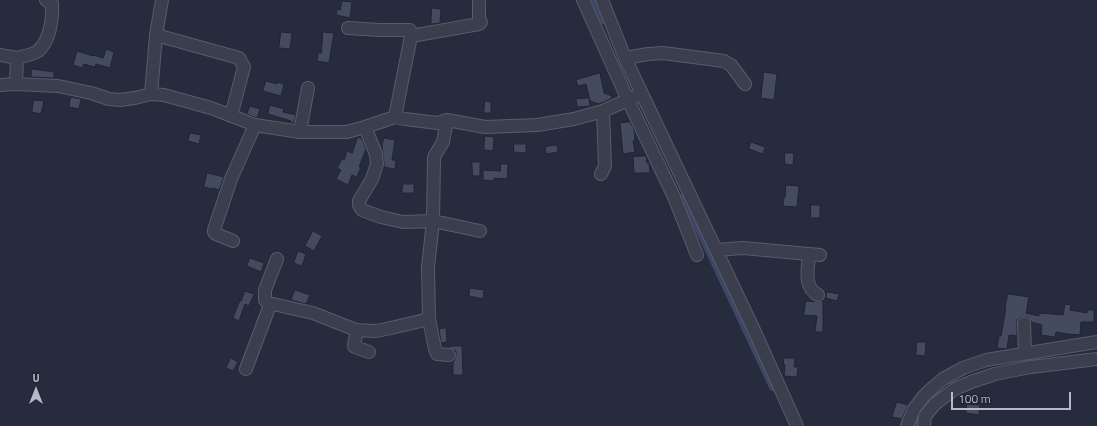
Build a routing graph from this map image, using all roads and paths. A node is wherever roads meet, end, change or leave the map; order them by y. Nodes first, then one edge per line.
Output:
1 (46, 0) edge
2 (162, 0) edge
3 (583, 0) edge
4 (602, 0) edge
5 (479, 2) dead end
6 (348, 28) dead end
7 (156, 35) junction
8 (411, 36) junction
9 (612, 47) junction
10 (0, 55) edge
11 (17, 58) junction
12 (625, 58) junction
13 (16, 84) junction
14 (745, 84) dead end
15 (0, 86) edge
16 (308, 88) dead end
17 (151, 94) junction
18 (635, 97) junction
19 (603, 111) junction
20 (232, 116) junction
21 (395, 116) junction
22 (447, 120) junction
23 (255, 124) junction
24 (365, 127) junction
25 (300, 132) junction
26 (655, 138) junction
27 (601, 174) dead end
28 (433, 221) junction
29 (480, 231) dead end
30 (233, 241) dead end
31 (716, 250) junction
32 (697, 254) dead end
33 (278, 259) dead end
34 (818, 295) dead end
35 (270, 305) junction
36 (429, 319) junction
37 (1024, 323) dead end
38 (356, 330) junction
39 (1097, 342) edge
40 (369, 352) dead end
41 (1025, 353) junction
42 (1068, 354) junction
43 (449, 355) dead end
44 (1097, 359) edge
45 (246, 369) dead end
46 (966, 375) junction
47 (921, 415) edge
48 (796, 426) edge
49 (907, 426) edge

1 - 11 street
2 - 7 street
3 - 9 street
4 - 9 street
5 - 8 street
6 - 8 street
7 - 17 street
7 - 20 street
8 - 21 street
9 - 12 street
9 - 18 street
10 - 11 street
11 - 13 street
12 - 14 street
12 - 18 street
13 - 15 street
13 - 17 street
16 - 25 street
17 - 20 street
18 - 19 street
18 - 26 street
19 - 22 street
19 - 27 street
20 - 23 street
21 - 22 street
21 - 24 street
22 - 28 street
23 - 25 street
23 - 30 street
24 - 25 street
24 - 28 street
26 - 31 street
26 - 32 street
28 - 29 street
28 - 36 street
31 - 34 street
31 - 48 street
33 - 35 street
35 - 38 street
35 - 45 street
36 - 38 street
36 - 43 street
37 - 41 street
38 - 40 street
39 - 42 street
41 - 42 street
41 - 46 street
42 - 44 street
42 - 46 street
46 - 47 street
47 - 49 street

